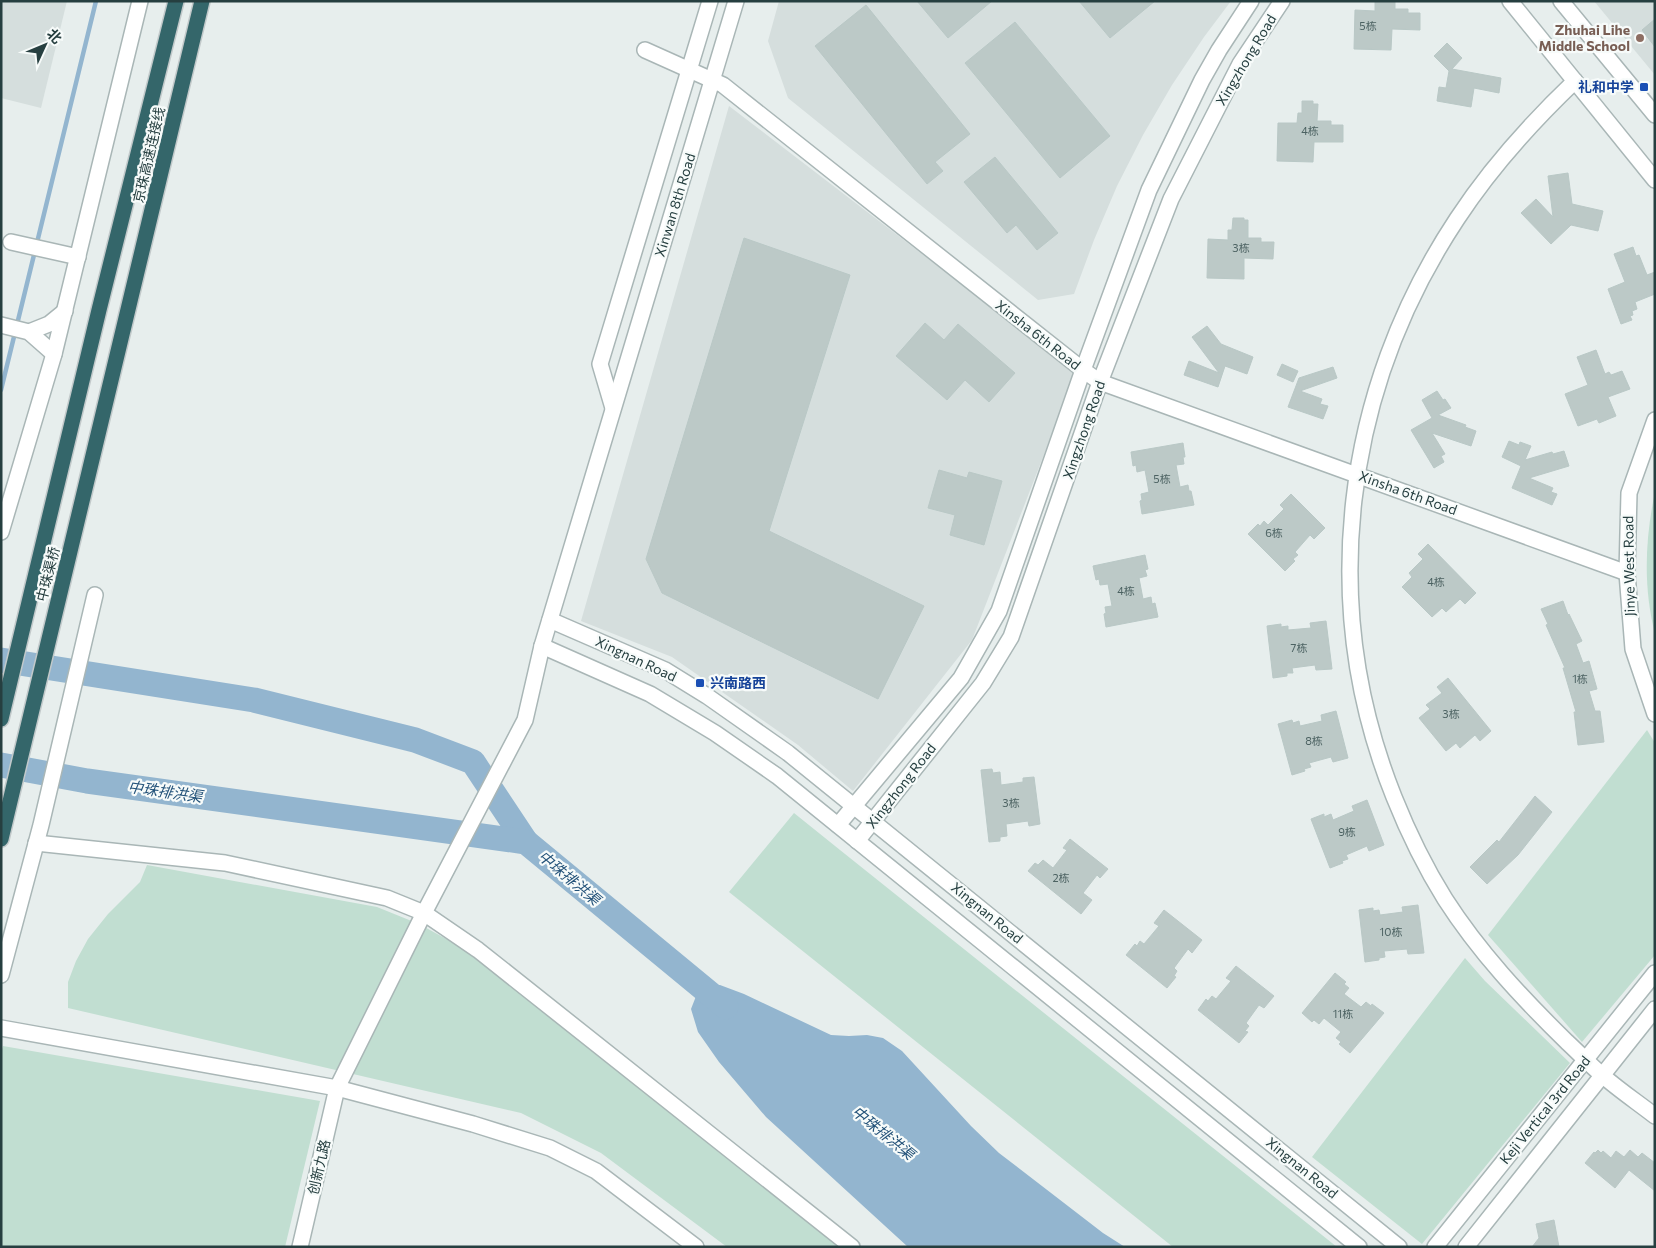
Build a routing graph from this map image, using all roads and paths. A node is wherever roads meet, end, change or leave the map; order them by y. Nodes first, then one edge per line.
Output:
1 (140, 1) edge
2 (175, 1) edge
3 (202, 1) edge
4 (710, 1) edge
5 (736, 1) edge
6 (1251, 1) edge
7 (1282, 1) edge
8 (1510, 1) edge
9 (1561, 1) edge
10 (645, 50) dead end
11 (689, 70) junction
12 (712, 80) junction
13 (1575, 81) junction
14 (1655, 115) edge
15 (1655, 180) edge
16 (11, 242) dead end
17 (78, 257) junction
18 (99, 310) joint
19 (65, 312) junction
20 (127, 317) joint
21 (1, 325) edge
22 (29, 332) junction
23 (54, 354) junction
24 (1083, 370) junction
25 (1100, 382) junction
26 (614, 408) junction
27 (1655, 420) edge
28 (1357, 474) junction
29 (2, 529) edge
30 (1627, 573) junction
31 (95, 595) dead end
32 (550, 620) junction
33 (542, 646) junction
34 (1655, 714) edge
35 (1, 719) edge
36 (854, 806) junction
37 (873, 821) junction
38 (838, 826) junction
39 (1, 839) edge
40 (857, 841) junction
41 (36, 843) junction
42 (424, 913) junction
43 (1655, 973) edge
44 (1, 975) edge
45 (1655, 1010) edge
46 (1, 1028) edge
47 (1586, 1059) junction
48 (1602, 1076) junction
49 (338, 1088) junction
50 (1655, 1116) edge
51 (300, 1247) edge
52 (696, 1247) edge
53 (852, 1247) edge
54 (1359, 1247) edge
55 (1399, 1247) edge
56 (1435, 1247) edge
57 (1466, 1247) edge

1 - 17 street
2 - 18 highway, 京珠高速连接线
3 - 20 highway, 京珠高速连接线
4 - 11 street, Xinwan 8th Road
5 - 12 street, Xinwan 8th Road
6 - 24 street, Xingzhong Road
7 - 25 street, Xingzhong Road
8 - 13 street
9 - 14 street
10 - 11 street, Xinsha 6th Road
11 - 12 street, Xinsha 6th Road
11 - 26 street, Xinwan 8th Road
12 - 24 street, Xinsha 6th Road
12 - 26 street, Xinwan 8th Road
13 - 15 street
13 - 28 street
16 - 17 street
17 - 19 street
18 - 35 highway, 中珠渠桥
19 - 22 street
19 - 23 street
20 - 39 highway, 中珠渠桥
21 - 22 street
22 - 23 street
23 - 29 street
24 - 25 street, Xinsha 6th Road
24 - 36 street, Xingzhong Road
25 - 28 street, Xinsha 6th Road
25 - 37 street, Xingzhong Road
26 - 32 street, Xinwan 8th Road
27 - 30 street, Jinye West Road
28 - 30 street, Xinsha 6th Road
28 - 47 street
30 - 34 street, Jinye West Road
31 - 41 street
32 - 33 street, Xinwan 8th Road
32 - 36 street, Xingnan Road
33 - 38 street, Xingnan Road
33 - 42 street, Xinwan 8th Road
36 - 37 street, Xingnan Road
36 - 38 street, Xingzhong Road
37 - 40 street, Xingzhong Road
37 - 55 street, Xingnan Road
38 - 40 street, Xingnan Road
40 - 54 street, Xingnan Road
41 - 42 street
41 - 44 street
42 - 49 street, 创新九路
42 - 53 street
43 - 47 street, Keji Vertical 3rd Road
45 - 48 street, Keji Vertical 3rd Road
46 - 49 street
47 - 48 street
47 - 56 street, Keji Vertical 3rd Road
48 - 50 street
48 - 57 street, Keji Vertical 3rd Road
49 - 51 street, 创新九路
49 - 52 street

